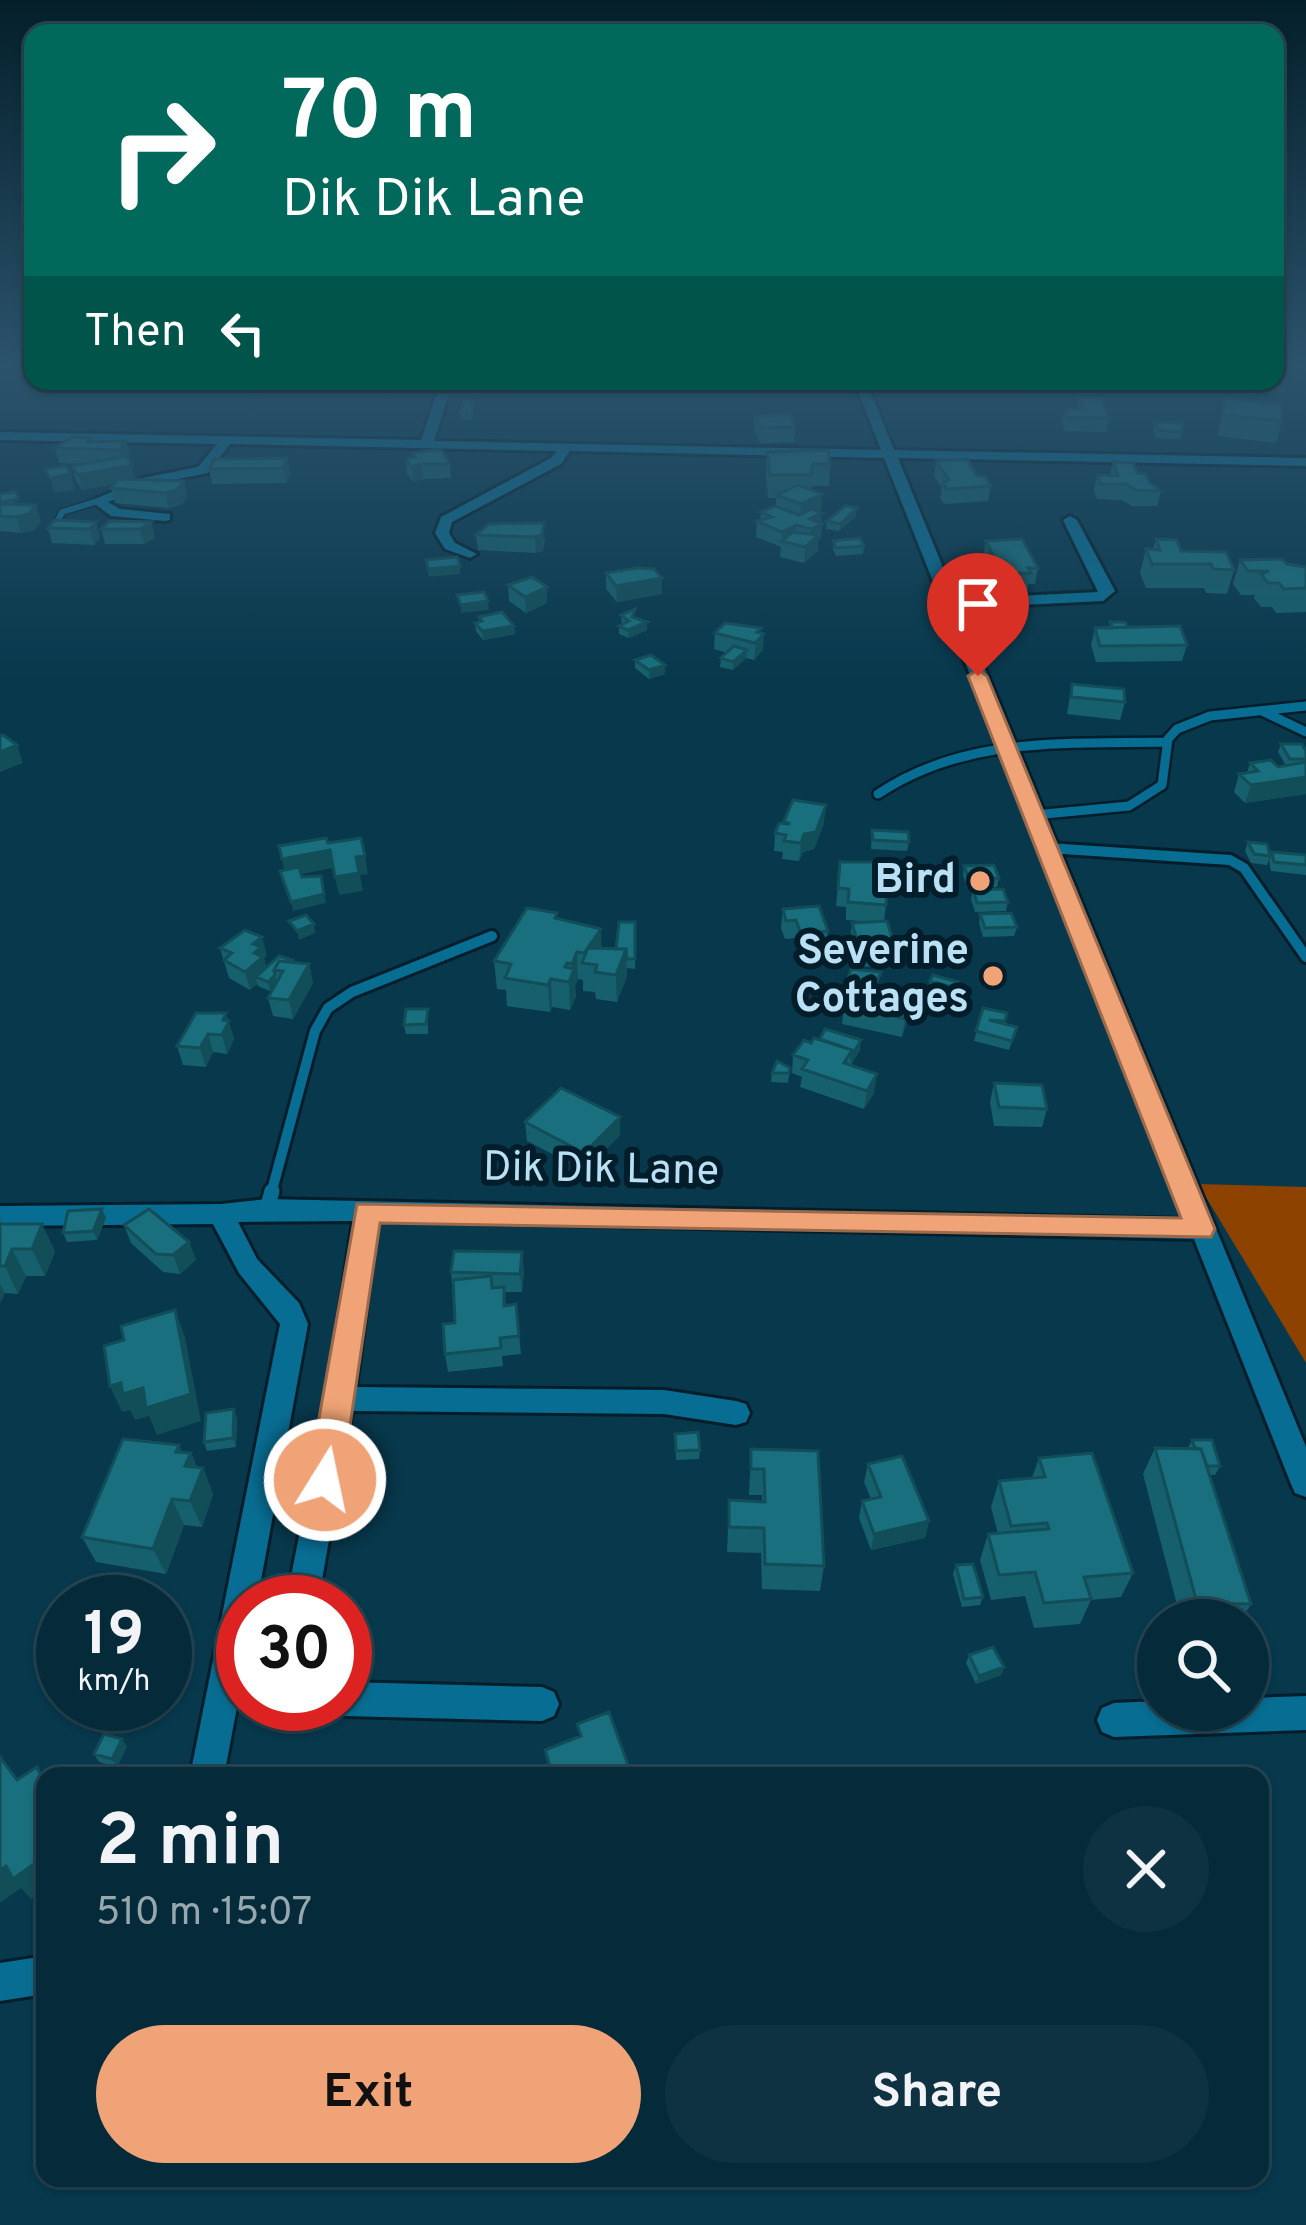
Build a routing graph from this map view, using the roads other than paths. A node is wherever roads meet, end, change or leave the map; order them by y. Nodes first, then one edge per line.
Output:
1 (199, 471) edge
2 (536, 471) edge
3 (895, 471) edge
4 (98, 501) junction
5 (164, 517) dead end
6 (1070, 520) dead end
7 (53, 529) edge
8 (470, 554) dead end
9 (949, 604) junction
10 (1306, 706) edge
11 (1263, 711) junction
12 (1306, 732) edge
13 (1165, 742) junction
14 (1007, 748) junction
15 (878, 794) dead end
16 (1034, 815) junction
17 (1047, 848) junction
18 (492, 936) dead end
19 (1306, 957) edge
20 (267, 1209) junction
21 (368, 1211) junction
22 (221, 1214) junction
23 (0, 1216) edge
24 (1200, 1229) junction
25 (340, 1399) junction
26 (736, 1413) dead end
27 (1306, 1484) edge
28 (307, 1575) edge
29 (372, 1700) edge
30 (542, 1704) dead end
31 (1306, 1713) edge
32 (1114, 1720) dead end
33 (209, 1767) edge
34 (36, 1976) edge
35 (0, 1982) edge

1 - 4 street
2 - 8 street
3 - 9 street
4 - 5 street
4 - 7 lane
6 - 9 street
9 - 14 street
10 - 11 lane
11 - 12 lane
11 - 13 lane
13 - 14 lane
13 - 16 lane
14 - 15 lane
14 - 16 street
16 - 17 street
17 - 19 lane
17 - 24 street
18 - 20 lane
20 - 21 street, Dik Dik Lane
20 - 22 street, Dik Dik Lane
21 - 24 street, Dik Dik Lane
21 - 25 street
22 - 23 street, Dik Dik Lane
22 - 33 street
24 - 27 street
25 - 26 street
25 - 28 street
29 - 30 street
31 - 32 street
34 - 35 street

